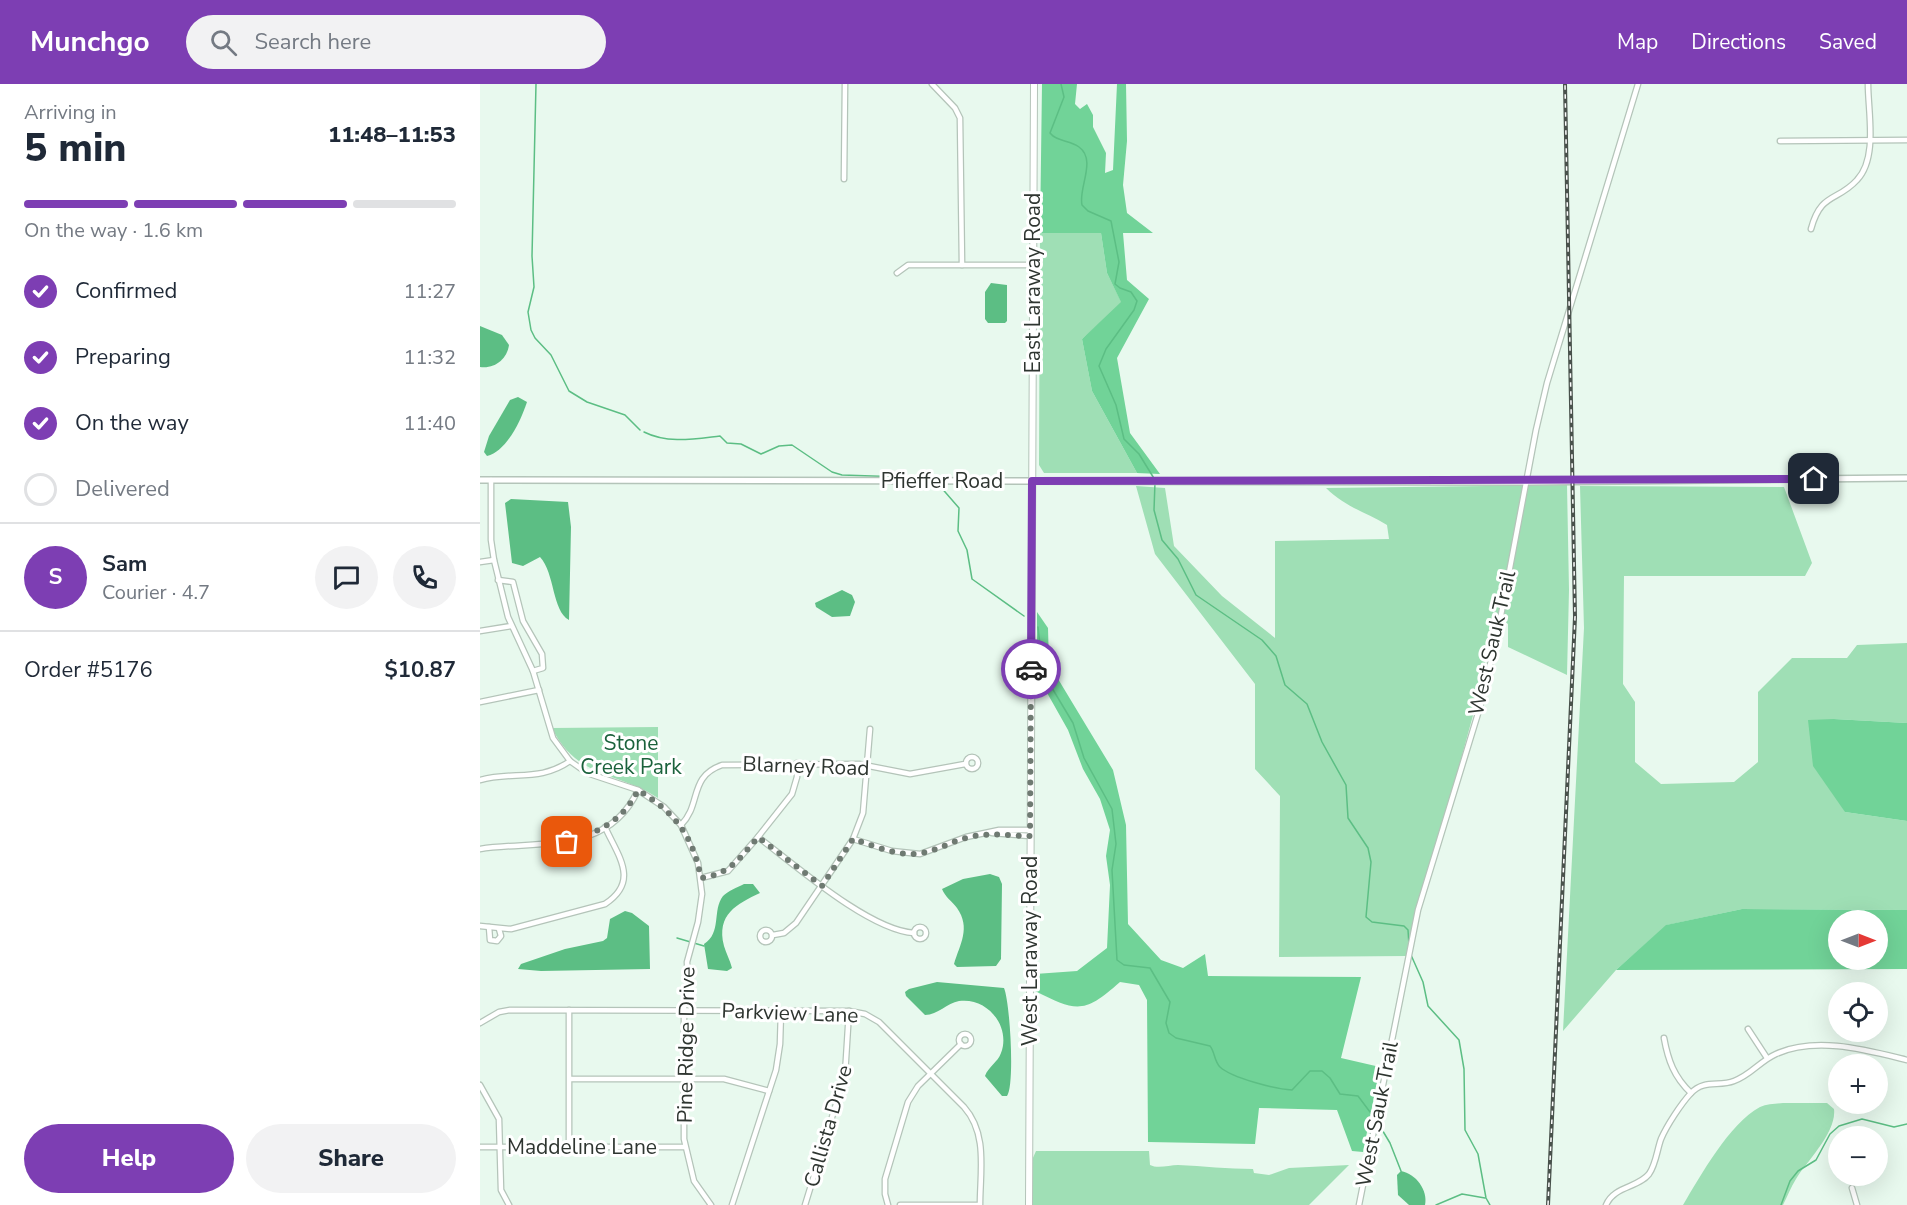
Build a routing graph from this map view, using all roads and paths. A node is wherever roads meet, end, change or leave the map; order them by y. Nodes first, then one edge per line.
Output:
1 (845, 84) edge
2 (932, 84) edge
3 (1034, 84) edge
4 (1638, 84) edge
5 (1868, 84) edge
6 (1907, 140) edge
7 (1780, 141) dead end
8 (1869, 141) junction
9 (844, 179) dead end
10 (1811, 229) dead end
11 (962, 265) junction
12 (1034, 266) junction
13 (897, 273) dead end
14 (1907, 478) edge
15 (480, 480) edge
16 (491, 480) junction
17 (1032, 481) junction
18 (1526, 482) junction
19 (494, 560) junction
20 (480, 562) edge
21 (498, 580) junction
22 (511, 627) junction
23 (480, 631) edge
24 (533, 671) junction
25 (539, 690) junction
26 (480, 702) edge
27 (870, 729) dead end
28 (570, 761) junction
29 (797, 763) junction
30 (965, 764) dead end
31 (868, 765) junction
32 (480, 780) edge
33 (638, 790) junction
34 (681, 825) junction
35 (605, 827) junction
36 (1030, 833) junction
37 (758, 837) junction
38 (853, 839) junction
39 (480, 849) edge
40 (701, 878) junction
41 (822, 886) junction
42 (480, 926) edge
43 (489, 927) junction
44 (499, 929) junction
45 (914, 933) dead end
46 (772, 935) dead end
47 (569, 1010) junction
48 (684, 1010) junction
49 (781, 1011) junction
50 (849, 1011) junction
51 (480, 1023) edge
52 (1748, 1029) dead end
53 (1664, 1038) dead end
54 (961, 1044) dead end
55 (1767, 1058) junction
56 (1907, 1059) edge
57 (931, 1074) junction
58 (570, 1079) junction
59 (684, 1079) junction
60 (480, 1085) edge
61 (769, 1091) junction
62 (1691, 1093) junction
63 (480, 1147) edge
64 (501, 1147) junction
65 (684, 1147) junction
66 (569, 1148) junction
67 (1852, 1188) dead end
68 (509, 1205) edge
69 (711, 1205) edge
70 (732, 1205) edge
71 (805, 1205) edge
72 (888, 1205) edge
73 (900, 1205) edge
74 (980, 1205) edge
75 (1029, 1205) edge
76 (1359, 1205) edge
77 (1606, 1205) edge
78 (1857, 1205) edge

1 - 9 street
2 - 11 street
3 - 12 main road, East Laraway Road
4 - 18 street, West Sauk Trail
5 - 8 street
6 - 8 street
7 - 8 street
8 - 10 street
11 - 12 street
11 - 13 street
12 - 17 main road, East Laraway Road
14 - 18 street, Pfieffer Road
15 - 16 street, Pfieffer Road
16 - 17 street, Pfieffer Road
16 - 19 street, Pine Ridge Drive
17 - 18 street, Pfieffer Road
17 - 36 main road, West Laraway Road
18 - 76 street, West Sauk Trail
19 - 20 street
19 - 21 street, Pine Ridge Drive
21 - 22 street, Pine Ridge Drive
21 - 24 street
22 - 23 street
22 - 24 street, Pine Ridge Drive
24 - 25 street, Pine Ridge Drive
25 - 26 street
25 - 28 street, Pine Ridge Drive
27 - 31 street
28 - 32 street
28 - 33 street, Pine Ridge Drive
29 - 31 street, Blarney Road
29 - 34 street, Blarney Road
29 - 37 street
30 - 31 street, Blarney Road
31 - 38 street
33 - 34 street, Pine Ridge Drive
33 - 35 street
34 - 40 street, Pine Ridge Drive
35 - 39 street
35 - 44 street
36 - 38 street
36 - 75 main road, West Laraway Road
37 - 40 street
37 - 41 street
38 - 41 street
40 - 48 street, Pine Ridge Drive
41 - 45 street
41 - 46 street
42 - 43 street
43 - 44 street
43 - 44 street
47 - 48 street, Parkview Lane
47 - 51 street, Parkview Lane
47 - 58 street
48 - 49 street, Parkview Lane
48 - 59 street, Pine Ridge Drive
49 - 50 street, Parkview Lane
49 - 61 street
50 - 57 street, Parkview Lane
50 - 71 street, Callista Drive
52 - 55 street
53 - 62 street
54 - 57 street
55 - 56 street
55 - 62 street
57 - 72 street
57 - 74 street, Parkview Lane
58 - 59 street
58 - 66 street
59 - 61 street
59 - 65 street, Pine Ridge Drive
60 - 64 street
61 - 70 street
62 - 77 street
63 - 64 street, Maddeline Lane
64 - 66 street, Maddeline Lane
64 - 68 street
65 - 66 street, Maddeline Lane
65 - 69 street, Pine Ridge Drive
67 - 78 street
73 - 74 street

